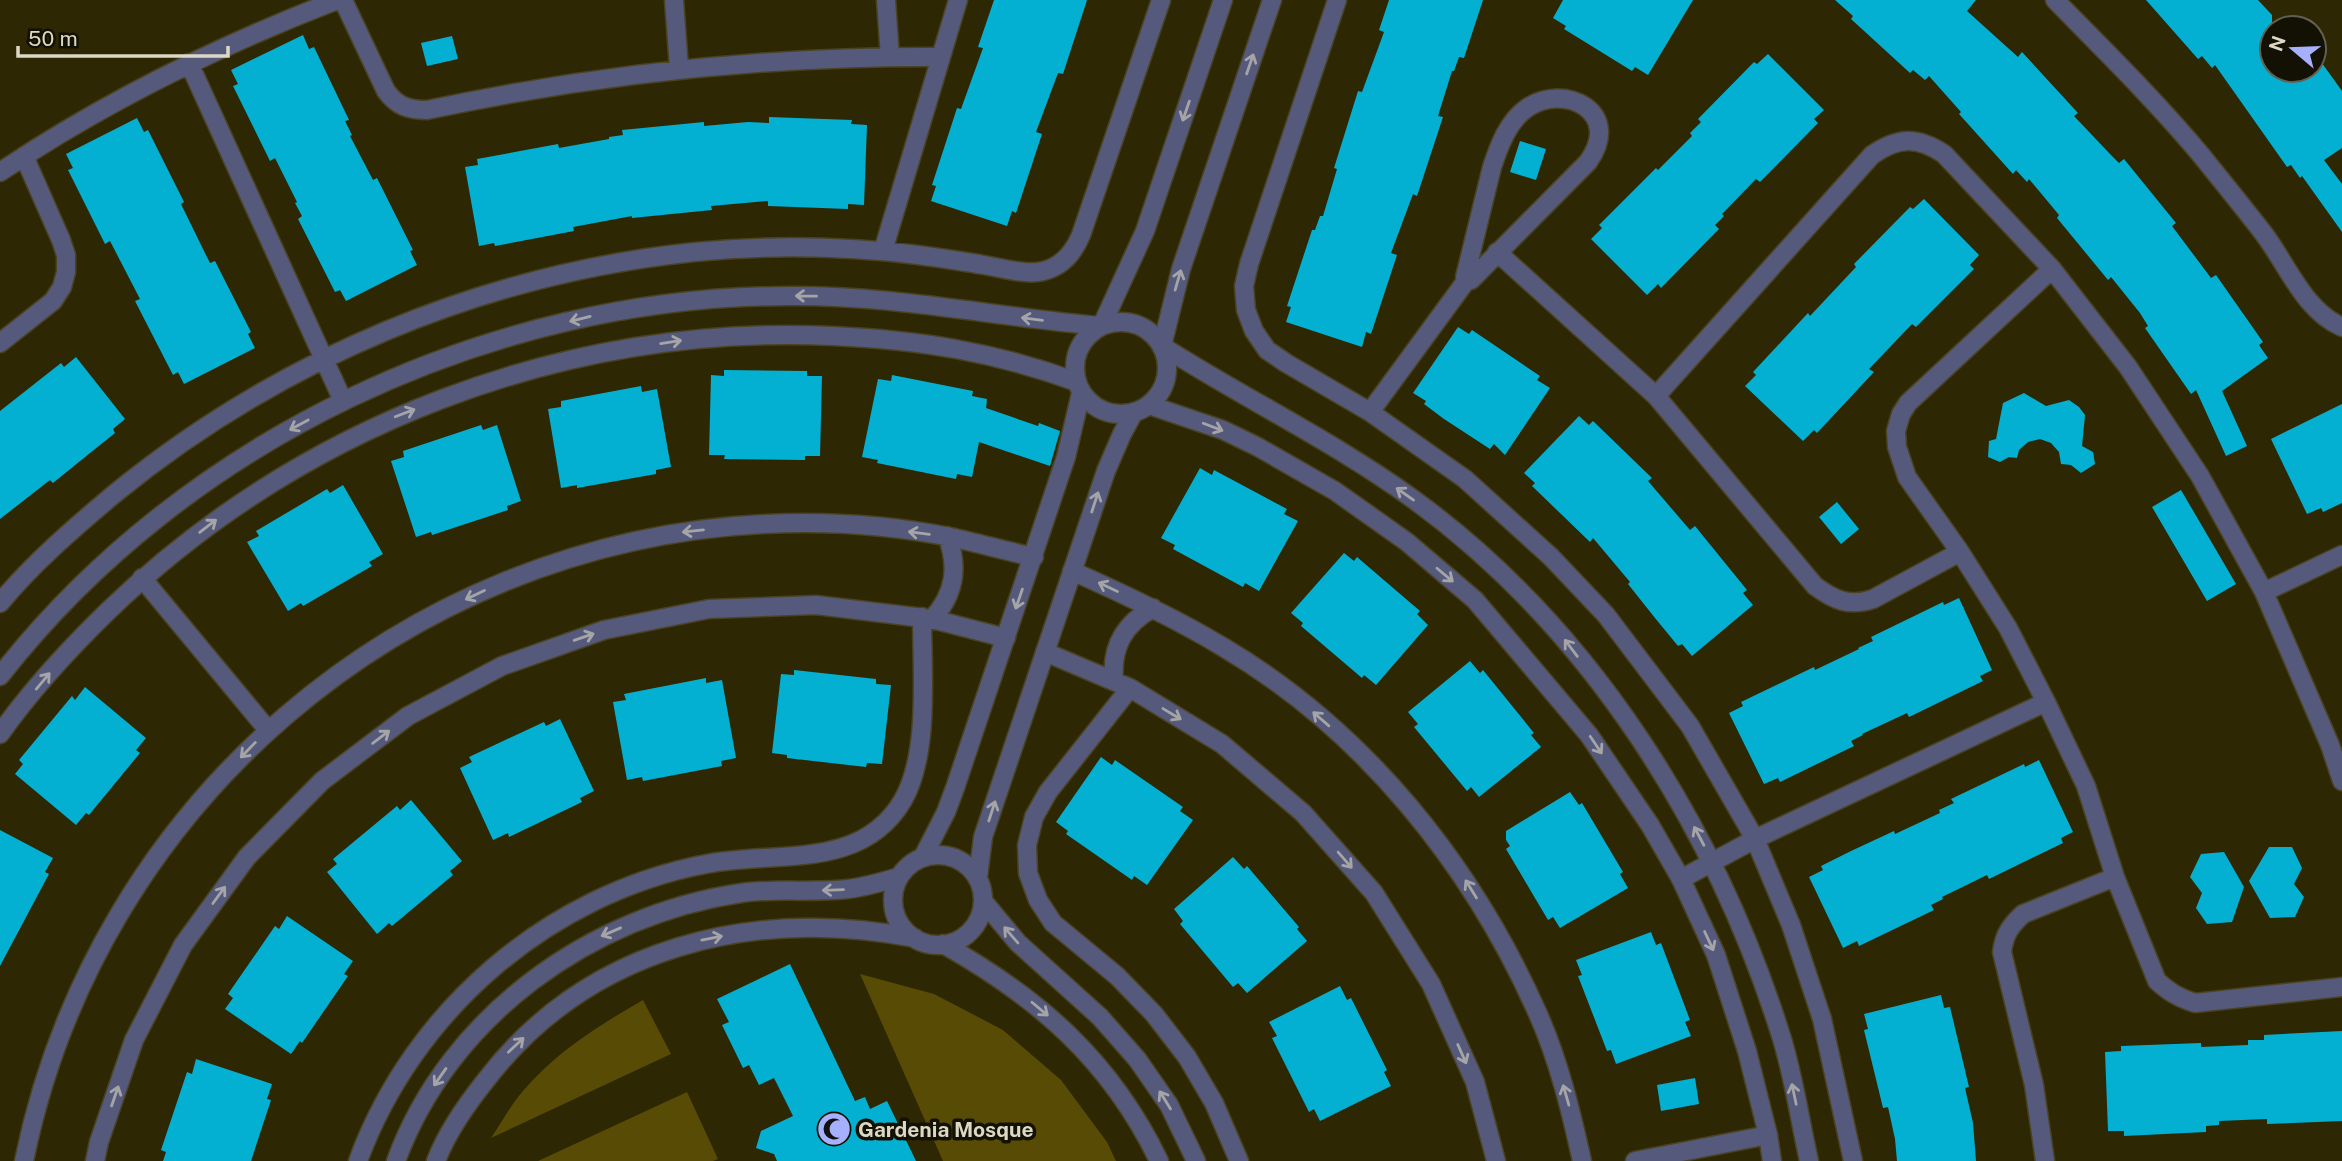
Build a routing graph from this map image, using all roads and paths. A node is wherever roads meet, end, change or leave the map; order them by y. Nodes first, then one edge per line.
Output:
1 (337, 0) edge
2 (344, 0) edge
3 (674, 0) edge
4 (886, 0) edge
5 (958, 0) edge
6 (1161, 0) edge
7 (1223, 0) edge
8 (1272, 0) edge
9 (1337, 0) edge
10 (2055, 0) edge
11 (890, 57) junction
12 (940, 57) junction
13 (189, 63) junction
14 (679, 68) junction
15 (24, 156) junction
16 (0, 172) edge
17 (883, 251) junction
18 (1497, 252) junction
19 (2052, 269) junction
20 (1466, 281) junction
21 (1101, 326) junction
22 (2342, 327) edge
23 (0, 343) edge
24 (1162, 346) junction
25 (323, 358) junction
26 (1079, 388) junction
27 (1656, 396) junction
28 (343, 401) junction
29 (1142, 408) junction
30 (1370, 412) junction
31 (947, 536) junction
32 (1960, 552) junction
33 (2342, 555) edge
34 (1034, 557) junction
35 (1072, 571) junction
36 (142, 578) junction
37 (2264, 592) junction
38 (0, 603) edge
39 (1153, 608) junction
40 (927, 618) junction
41 (1006, 638) junction
42 (1045, 653) junction
43 (0, 676) edge
44 (1122, 684) junction
45 (2046, 702) junction
46 (268, 730) junction
47 (0, 734) edge
48 (2336, 743) edge
49 (2342, 781) edge
50 (1755, 839) junction
51 (922, 858) junction
52 (1713, 862) junction
53 (900, 877) junction
54 (978, 877) junction
55 (2115, 877) junction
56 (1681, 879) junction
57 (983, 901) junction
58 (915, 938) junction
59 (943, 944) junction
60 (2342, 987) edge
61 (1768, 1135) junction
62 (24, 1161) edge
63 (95, 1161) edge
64 (358, 1161) edge
65 (396, 1161) edge
66 (436, 1161) edge
67 (1159, 1161) edge
68 (1196, 1161) edge
69 (1239, 1161) edge
70 (1496, 1161) edge
71 (1583, 1161) edge
72 (1636, 1161) edge
73 (1772, 1161) edge
74 (1809, 1161) edge
75 (1853, 1161) edge
76 (2045, 1161) edge

1 - 13 street
2 - 14 street
3 - 14 street
4 - 11 street
5 - 12 street
6 - 17 street
7 -> 21 street
24 -> 8 street
9 - 30 street
10 - 22 street
11 - 12 street
11 - 14 street
12 - 17 street
13 - 15 street
13 - 25 street
15 - 16 street
15 - 23 street
17 - 25 street
18 - 20 street
18 - 20 street
18 - 27 street
19 - 27 street
19 - 32 street
19 - 37 street
20 - 30 street
21 - 24 street
21 - 26 street
21 -> 28 street
24 - 29 street
52 -> 24 street
25 - 28 street
25 - 38 street
26 - 29 street
26 - 34 street
36 -> 26 street
27 - 32 street
28 -> 43 street
35 -> 29 street
29 -> 56 street
30 - 50 street
31 - 34 street
31 - 40 street
31 -> 46 street
32 - 45 street
33 - 37 street
34 -> 41 street
39 -> 35 street
35 - 42 street
36 - 46 street
47 -> 36 street
37 - 48 street
39 - 44 street
71 -> 39 street
40 - 41 street
63 -> 40 street
40 - 64 street
41 - 51 street
42 - 44 street
54 -> 42 street
44 - 69 street
44 -> 70 street
45 - 50 street
45 - 55 street
46 -> 62 street
48 - 49 street
50 - 52 street
50 - 75 street
51 - 53 street
51 - 54 street
52 - 56 street
74 -> 52 street
53 - 58 street
53 -> 65 street
54 - 57 street
55 - 60 street
55 - 76 street
56 -> 61 street
57 - 59 street
68 -> 57 street
58 - 59 street
66 -> 58 street
59 -> 67 street
61 - 72 street
61 - 73 street

